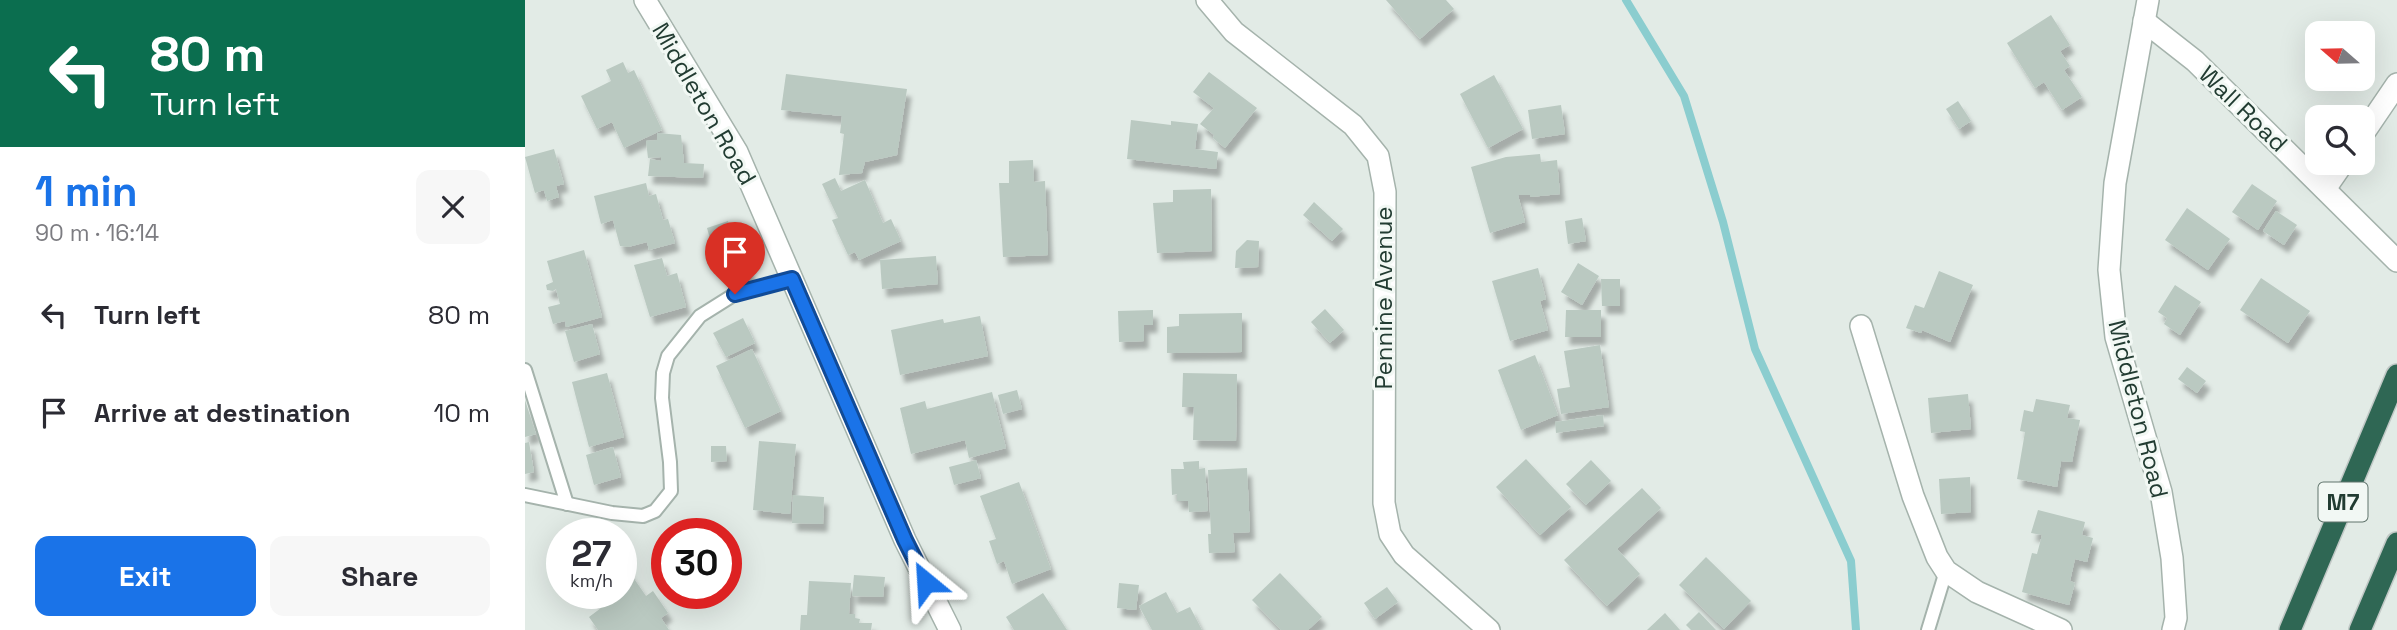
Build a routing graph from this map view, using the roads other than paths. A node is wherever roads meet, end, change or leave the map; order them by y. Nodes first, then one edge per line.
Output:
1 (645, 0) edge
2 (1207, 0) edge
3 (2148, 0) edge
4 (2144, 22) junction
5 (2397, 84) edge
6 (2375, 116) edge
7 (2335, 175) edge
8 (2325, 189) junction
9 (2397, 261) edge
10 (792, 279) junction
11 (1861, 326) dead end
12 (525, 370) edge
13 (2397, 375) edge
14 (525, 495) edge
15 (567, 504) junction
16 (2397, 543) edge
17 (1946, 571) junction
18 (950, 630) edge
19 (1489, 630) edge
20 (1928, 630) edge
21 (2061, 630) edge
22 (2173, 630) edge
23 (2290, 630) edge
24 (2360, 630) edge

1 - 10 street, Middleton Road
2 - 19 street, Pennine Avenue
3 - 4 street, Middleton Road
4 - 8 street, Wall Road
4 - 22 street, Middleton Road
5 - 6 street
7 - 8 street
8 - 9 street, Wall Road
10 - 15 lane
10 - 18 street, Middleton Road
11 - 17 street
12 - 15 lane
13 - 23 highway, M7
14 - 15 lane
16 - 24 highway, M7
17 - 20 lane
17 - 21 street

